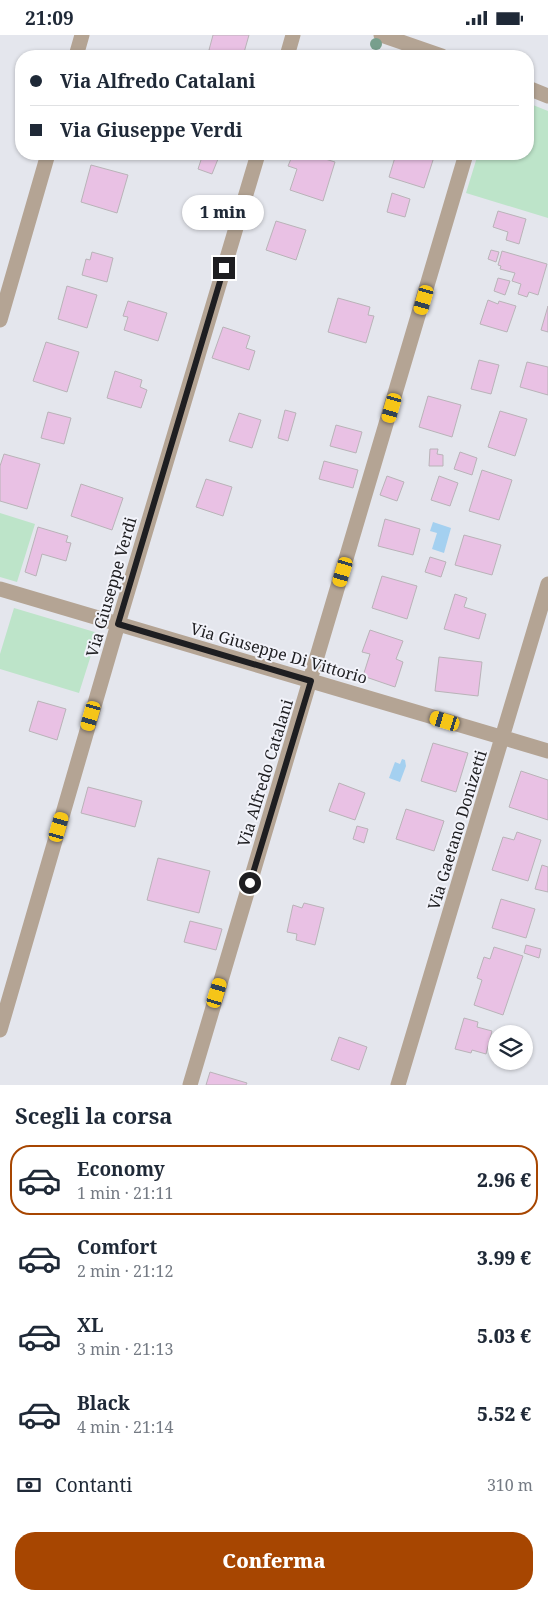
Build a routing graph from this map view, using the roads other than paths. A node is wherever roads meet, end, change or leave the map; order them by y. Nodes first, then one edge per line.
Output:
1 (82, 35) edge
2 (293, 35) edge
3 (381, 35) edge
4 (78, 50) edge
5 (289, 50) edge
6 (425, 50) edge
7 (534, 90) edge
8 (548, 96) edge
9 (46, 160) edge
10 (256, 160) edge
11 (464, 160) edge
12 (0, 320) edge
13 (548, 584) edge
14 (0, 589) edge
15 (118, 624) junction
16 (311, 681) junction
17 (502, 738) junction
18 (548, 751) edge
19 (0, 1030) edge
20 (190, 1085) edge
21 (398, 1085) edge

1 - 4 street
2 - 5 street
3 - 6 street
7 - 8 street
9 - 12 street
10 - 15 street, Via Giuseppe Verdi
11 - 16 street, Via Alfredo Catalani
13 - 17 street, Via Gaetano Donizetti
14 - 15 street, Via Giuseppe Di Vittorio
15 - 16 street, Via Giuseppe Di Vittorio
15 - 19 street, Via Giuseppe Verdi
16 - 17 street, Via Giuseppe Di Vittorio
16 - 20 street, Via Alfredo Catalani
17 - 18 street, Via Giuseppe Di Vittorio
17 - 21 street, Via Gaetano Donizetti

